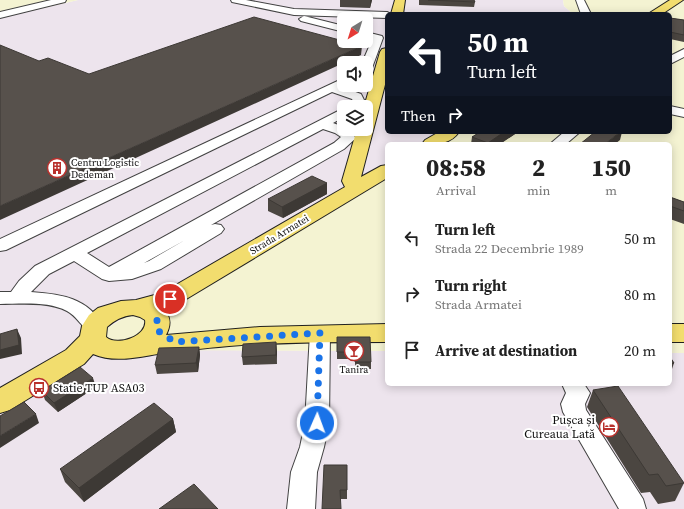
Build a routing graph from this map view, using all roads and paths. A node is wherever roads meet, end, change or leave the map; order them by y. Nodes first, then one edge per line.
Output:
1 (62, 0) edge
2 (235, 0) edge
3 (580, 0) edge
4 (678, 0) edge
5 (584, 12) edge
6 (657, 12) edge
7 (0, 15) edge
8 (385, 15) edge
9 (290, 16) dead end
10 (337, 27) edge
11 (373, 37) edge
12 (672, 47) edge
13 (684, 50) edge
14 (371, 56) edge
15 (385, 59) edge
16 (672, 60) edge
17 (337, 85) edge
18 (349, 92) edge
19 (358, 100) edge
20 (672, 111) edge
21 (684, 114) edge
22 (337, 116) edge
23 (321, 124) junction
24 (448, 134) edge
25 (570, 134) edge
26 (434, 142) edge
27 (560, 142) edge
28 (385, 171) edge
29 (358, 187) junction
30 (0, 246) edge
31 (74, 253) junction
32 (9, 298) edge
33 (159, 320) junction
34 (93, 332) junction
35 (320, 333) junction
36 (385, 333) edge
37 (672, 333) edge
38 (684, 334) edge
39 (574, 386) edge
40 (0, 402) edge
41 (633, 508) dead end
42 (301, 509) edge

1 - 7 street
2 - 8 street
3 - 5 street
4 - 6 main road
9 - 10 street
11 - 14 street
12 - 13 street
13 - 16 street
15 - 29 main road
17 - 30 street
18 - 19 street
20 - 21 street
22 - 23 street
23 - 31 street
23 - 31 street
24 - 26 main road
25 - 27 street
28 - 29 main road, Strada Armatei
29 - 33 main road, Strada Armatei
31 - 32 street
32 - 34 street
33 - 34 main road
33 - 34 main road
33 - 35 main road
34 - 40 main road
35 - 36 main road
35 - 42 street
37 - 38 main road
39 - 41 street

